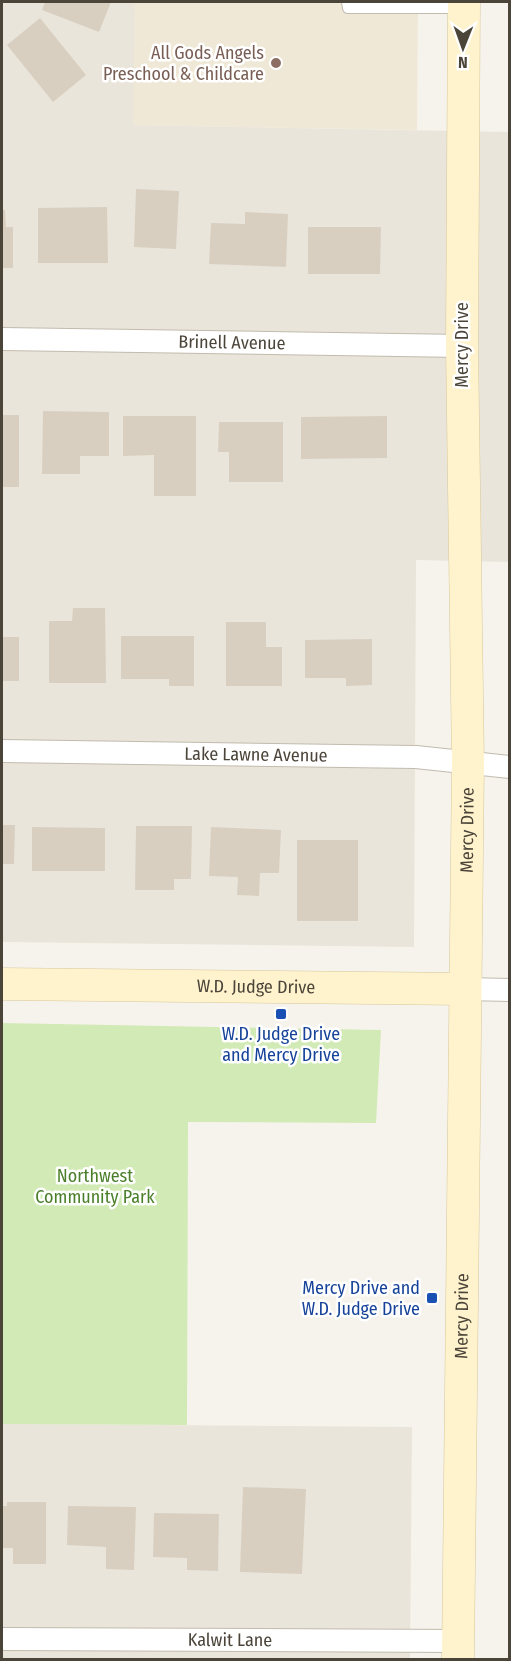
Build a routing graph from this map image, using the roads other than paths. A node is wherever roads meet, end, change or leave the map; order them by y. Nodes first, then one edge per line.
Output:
1 (347, 2) edge
2 (464, 4) edge
3 (2, 339) edge
4 (462, 346) junction
5 (2, 751) edge
6 (468, 763) junction
7 (510, 767) edge
8 (2, 984) edge
9 (465, 989) junction
10 (510, 990) edge
11 (2, 1639) edge
12 (459, 1650) edge

1 - 2 lane
2 - 4 street, Mercy Drive
3 - 4 street, Brinell Avenue
4 - 6 street, Mercy Drive
5 - 6 street, Lake Lawne Avenue
6 - 7 street, Lake Lawne Avenue
6 - 9 street, Mercy Drive
8 - 9 street, W.D. Judge Drive
9 - 10 street, W.D. Judge Drive
9 - 12 street, Mercy Drive
11 - 12 street, Kalwit Lane

